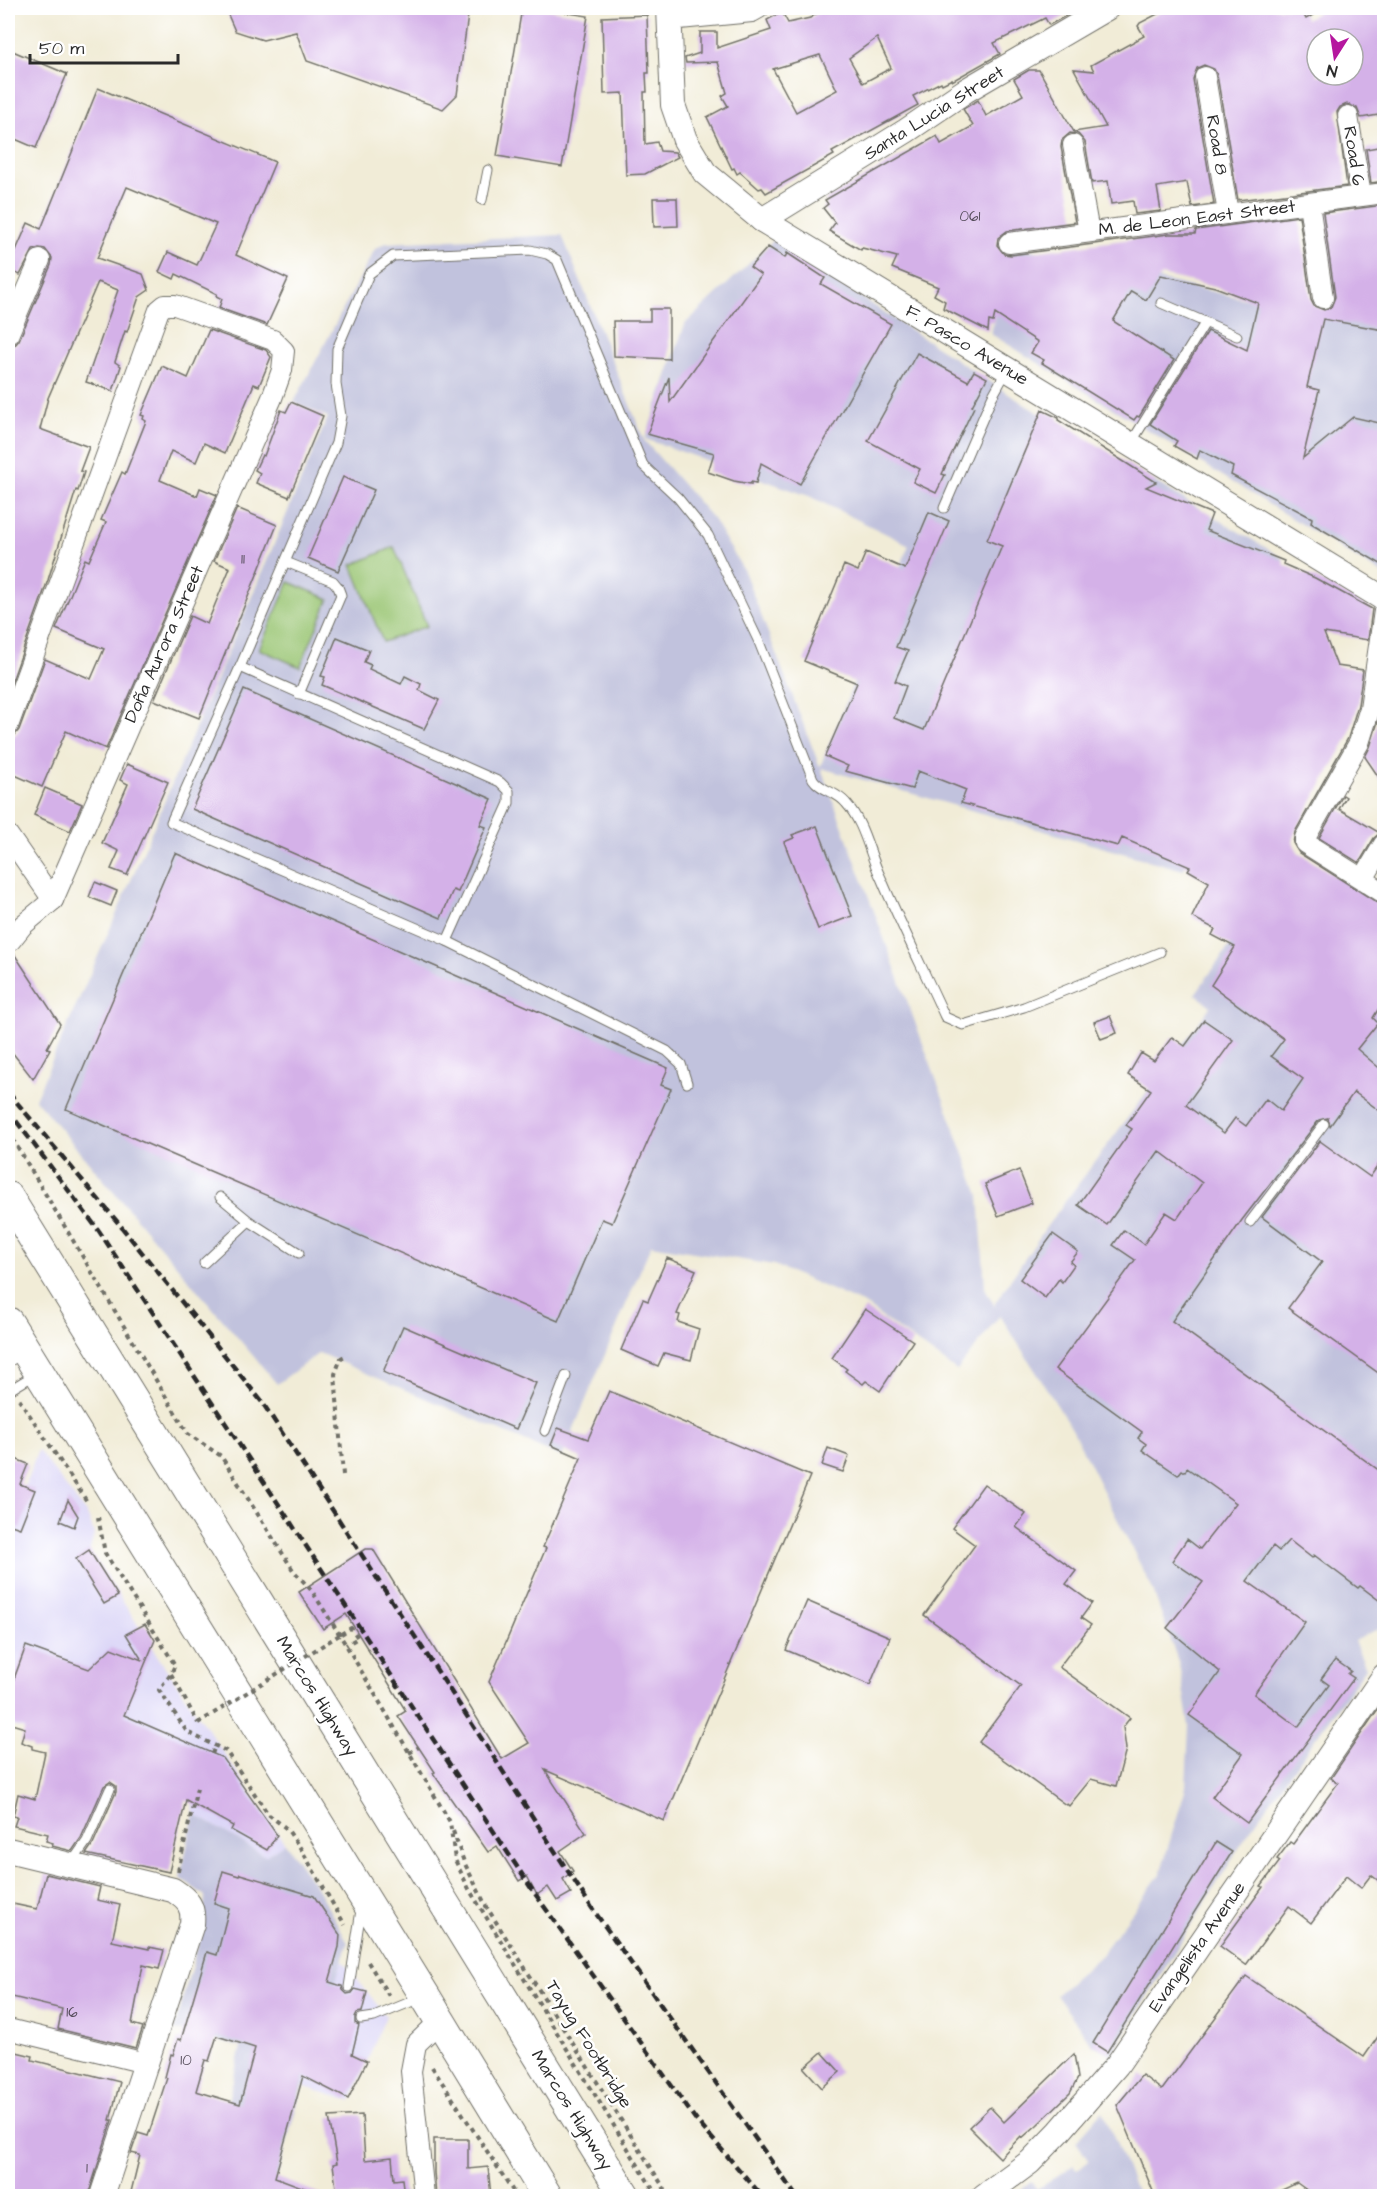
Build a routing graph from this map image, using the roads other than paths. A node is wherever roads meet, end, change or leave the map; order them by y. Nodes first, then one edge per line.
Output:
1 (759, 8) edge
2 (1107, 8) edge
3 (669, 14) edge
4 (1205, 77) dead end
5 (1348, 116) dead end
6 (1072, 146) dead end
7 (488, 170) dead end
8 (1384, 193) edge
9 (1361, 196) junction
10 (482, 200) dead end
11 (1309, 204) junction
12 (1228, 213) junction
13 (762, 220) junction
14 (1089, 232) junction
15 (1009, 243) dead end
16 (40, 260) dead end
17 (1323, 298) dead end
18 (1161, 303) dead end
19 (1205, 323) junction
20 (8, 335) edge
21 (1237, 336) dead end
22 (1007, 370) junction
23 (1130, 444) junction
24 (945, 508) dead end
25 (286, 562) junction
26 (1384, 599) edge
27 (1384, 611) edge
28 (240, 667) junction
29 (299, 694) junction
30 (8, 726) edge
31 (8, 835) edge
32 (1384, 844) edge
33 (1363, 879) junction
34 (1384, 893) edge
35 (53, 900) junction
36 (15, 927) edge
37 (8, 940) edge
38 (447, 941) junction
39 (1160, 952) dead end
40 (687, 1083) dead end
41 (1324, 1124) dead end
42 (8, 1197) edge
43 (220, 1197) dead end
44 (249, 1221) junction
45 (1250, 1222) dead end
46 (299, 1253) dead end
47 (204, 1263) dead end
48 (8, 1322) edge
49 (24, 1362) edge
50 (566, 1376) dead end
51 (10, 1390) edge
52 (545, 1431) dead end
53 (1384, 1676) edge
54 (110, 1789) dead end
55 (8, 1850) edge
56 (75, 1866) junction
57 (363, 1896) junction
58 (349, 1987) dead end
59 (432, 2009) junction
60 (361, 2019) dead end
61 (8, 2029) edge
62 (145, 2063) junction
63 (639, 2193) edge
64 (102, 2196) edge
65 (424, 2196) edge
66 (547, 2196) edge
67 (984, 2196) edge

1 - 3 street
2 - 13 street, Santa Lucia Street
3 - 13 street, F. Pasco Avenue
4 - 12 street, Road 8
5 - 9 street, Road 6
6 - 14 street
7 - 10 lane
8 - 9 street, M. de Leon East Street
9 - 11 street, M. de Leon East Street
11 - 12 street, M. de Leon East Street
11 - 17 street
12 - 14 street, M. de Leon East Street
13 - 22 street, F. Pasco Avenue
14 - 15 street, M. de Leon East Street
16 - 20 street
18 - 19 lane
19 - 21 lane
19 - 23 lane
22 - 23 street, F. Pasco Avenue
22 - 24 lane
23 - 26 street, F. Pasco Avenue
25 - 28 lane
25 - 29 lane
25 - 39 lane
27 - 33 street
28 - 29 lane
28 - 38 lane
29 - 38 lane
30 - 35 street, Doña Aurora Street
31 - 35 street
32 - 33 street
33 - 34 street
35 - 36 street, Doña Aurora Street
36 - 37 street, Doña Aurora Street
38 - 40 lane
41 - 45 lane
42 - 63 main road, Marcos Highway
43 - 44 lane
44 - 46 lane
44 - 47 lane
48 - 49 main road
49 - 51 lane
49 - 57 main road
50 - 52 lane
53 - 67 street, Evangelista Avenue
54 - 56 lane
55 - 56 street
56 - 62 street
57 - 58 lane
57 - 59 main road
59 - 60 lane
59 - 65 street
59 - 66 main road
61 - 62 street
62 - 64 street

